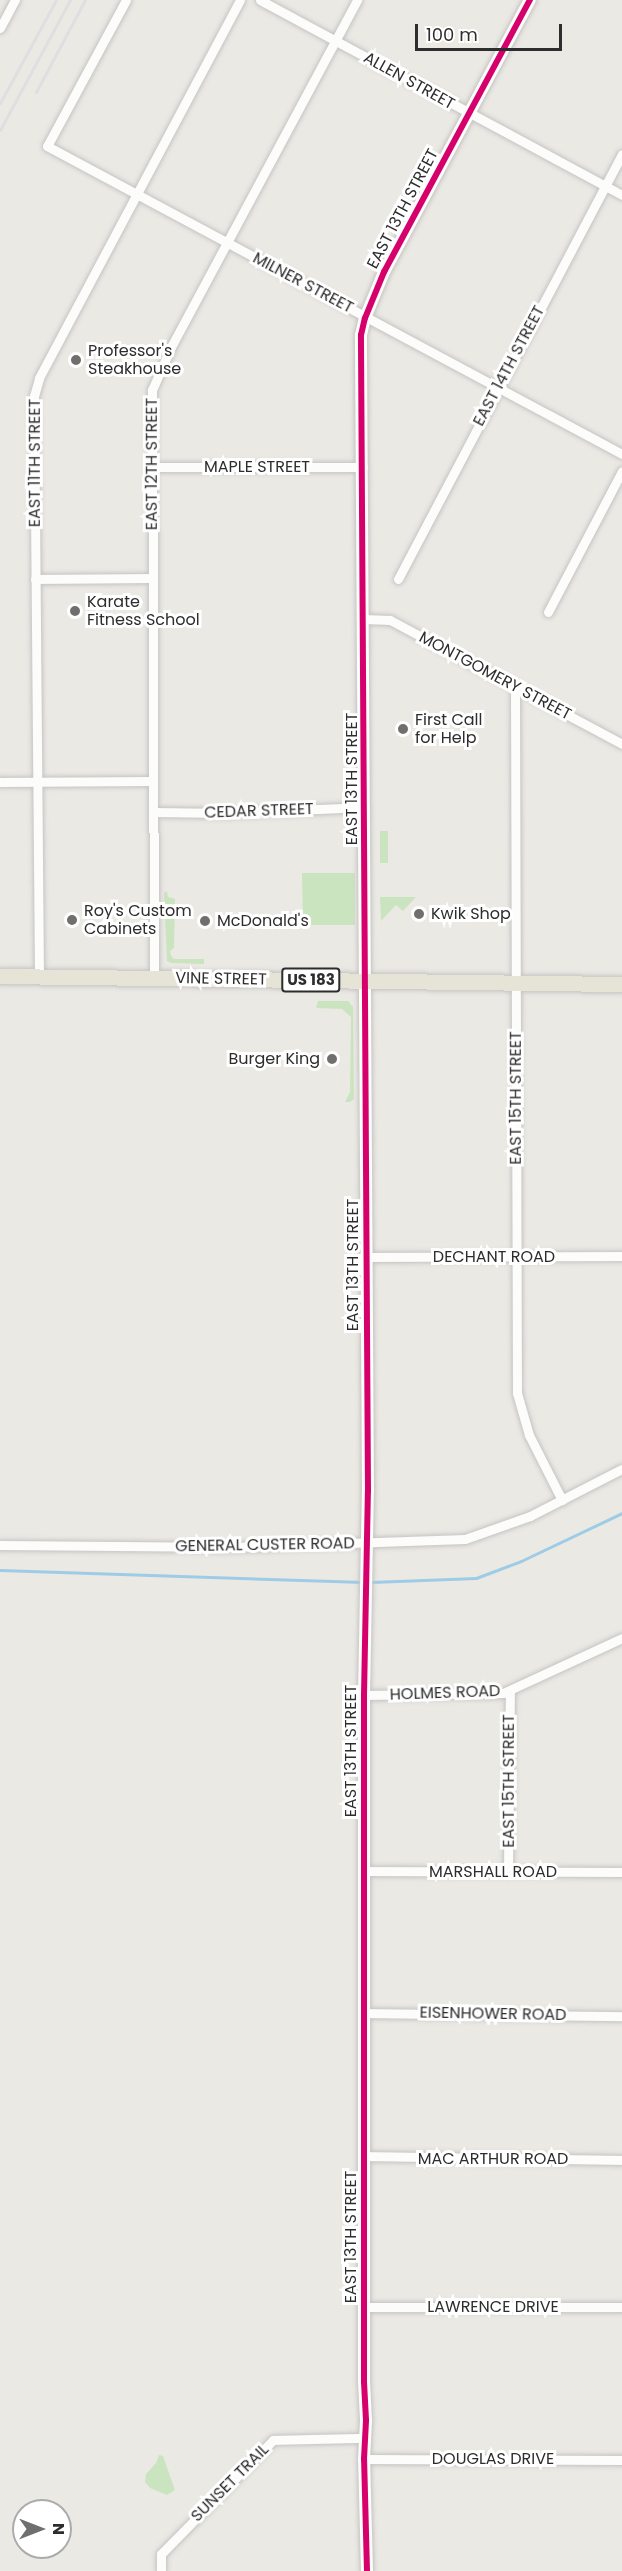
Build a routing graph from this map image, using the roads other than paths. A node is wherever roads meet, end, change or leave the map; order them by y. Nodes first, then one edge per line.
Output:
1 (15, 0) edge
2 (126, 0) edge
3 (240, 0) edge
4 (260, 0) edge
5 (357, 0) edge
6 (530, 0) edge
7 (0, 28) edge
8 (335, 41) junction
9 (469, 113) junction
10 (622, 154) edge
11 (606, 186) junction
12 (137, 195) junction
13 (622, 195) edge
14 (227, 243) junction
15 (365, 318) junction
16 (497, 388) junction
17 (622, 454) edge
18 (151, 466) junction
19 (363, 467) junction
20 (622, 471) edge
21 (152, 578) junction
22 (35, 579) junction
23 (398, 579) dead end
24 (548, 612) dead end
25 (364, 619) junction
26 (515, 687) junction
27 (622, 744) edge
28 (153, 781) junction
29 (0, 782) edge
30 (37, 782) junction
31 (365, 807) junction
32 (153, 812) junction
33 (0, 975) edge
34 (39, 976) junction
35 (154, 978) junction
36 (366, 981) junction
37 (516, 983) junction
38 (622, 984) edge
39 (517, 1255) junction
40 (622, 1256) edge
41 (366, 1257) junction
42 (622, 1469) edge
43 (562, 1500) junction
44 (366, 1544) junction
45 (0, 1545) edge
46 (622, 1638) edge
47 (510, 1691) junction
48 (364, 1695) junction
49 (364, 1871) junction
50 (508, 1872) junction
51 (622, 1872) edge
52 (364, 2013) junction
53 (622, 2016) edge
54 (364, 2156) junction
55 (622, 2160) edge
56 (364, 2307) junction
57 (622, 2307) edge
58 (364, 2438) junction
59 (364, 2459) junction
60 (622, 2460) edge
61 (161, 2571) edge
62 (367, 2571) edge

1 - 7 street
2 - 12 street, MILNER STREET
3 - 12 street, EAST 11TH STREET
4 - 8 street, ALLEN STREET
5 - 8 street, EAST 12TH STREET
6 - 9 street, EAST 13TH STREET
8 - 9 street, ALLEN STREET
8 - 14 street, EAST 12TH STREET
9 - 11 street, ALLEN STREET
9 - 15 street, EAST 13TH STREET
10 - 11 street, EAST 14TH STREET
11 - 13 street, ALLEN STREET
11 - 16 street, EAST 14TH STREET
12 - 14 street, MILNER STREET
12 - 22 street, EAST 11TH STREET
14 - 15 street, MILNER STREET
14 - 18 street, EAST 12TH STREET
15 - 16 street, MILNER STREET
15 - 19 street, EAST 13TH STREET
16 - 17 street, MILNER STREET
16 - 23 street, EAST 14TH STREET
18 - 19 street, MAPLE STREET
18 - 21 street, EAST 12TH STREET
19 - 25 street, EAST 13TH STREET
20 - 24 street
21 - 22 street
21 - 28 street, EAST 12TH STREET
22 - 30 street, EAST 11TH STREET
25 - 26 street, MONTGOMERY STREET
25 - 31 street, EAST 13TH STREET
26 - 27 street, MONTGOMERY STREET
26 - 37 street, EAST 15TH STREET
28 - 30 street
28 - 32 street, EAST 12TH STREET
29 - 30 street
30 - 34 street, EAST 11TH STREET
31 - 32 street, CEDAR STREET
31 - 36 street, EAST 13TH STREET
32 - 35 street, EAST 12TH STREET
33 - 34 main road, VINE STREET / US 183
34 - 35 main road, VINE STREET / US 183
35 - 36 main road, VINE STREET / US 183
36 - 37 main road, VINE STREET / US 183
36 - 41 street, EAST 13TH STREET
37 - 38 main road, VINE STREET / US 183
37 - 39 street, EAST 15TH STREET
39 - 40 street, DECHANT ROAD
39 - 41 street, DECHANT ROAD
39 - 43 street, EAST 15TH STREET
41 - 44 street, EAST 13TH STREET
42 - 43 street, GENERAL CUSTER ROAD
43 - 44 street, GENERAL CUSTER ROAD
44 - 45 street, GENERAL CUSTER ROAD
44 - 48 street, EAST 13TH STREET
46 - 47 street, HOLMES ROAD
47 - 48 street, HOLMES ROAD
47 - 50 street, EAST 15TH STREET
48 - 49 street, EAST 13TH STREET
49 - 50 street, MARSHALL ROAD
49 - 52 street, EAST 13TH STREET
50 - 51 street, MARSHALL ROAD
52 - 53 street, EISENHOWER ROAD
52 - 54 street, EAST 13TH STREET
54 - 55 street, MAC ARTHUR ROAD
54 - 56 street, EAST 13TH STREET
56 - 57 street, LAWRENCE DRIVE
56 - 58 street, EAST 13TH STREET
58 - 59 street, EAST 13TH STREET
58 - 61 street, SUNSET TRAIL
59 - 60 street, DOUGLAS DRIVE
59 - 62 street, EAST 13TH STREET

